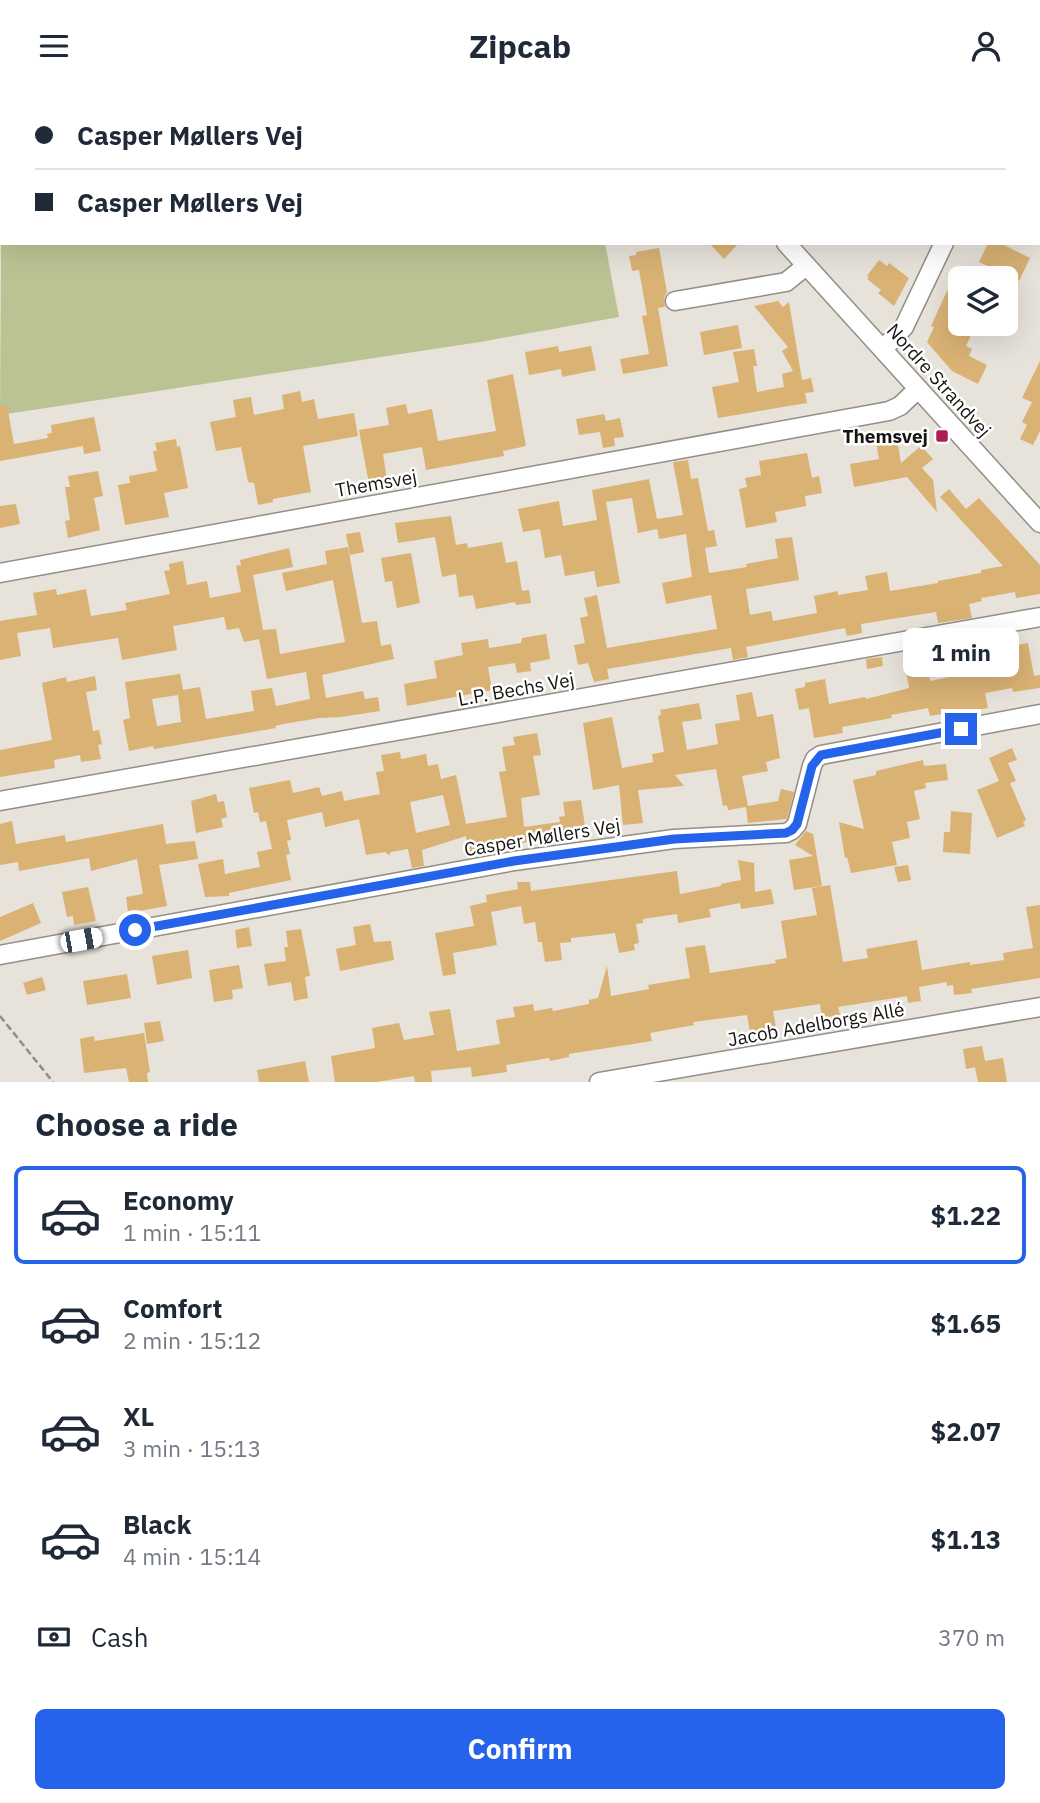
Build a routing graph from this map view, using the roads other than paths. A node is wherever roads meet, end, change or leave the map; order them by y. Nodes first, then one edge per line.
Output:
1 (788, 245) edge
2 (943, 245) edge
3 (806, 266) junction
4 (675, 301) dead end
5 (883, 349) junction
6 (918, 389) junction
7 (1040, 523) edge
8 (0, 573) edge
9 (1040, 617) edge
10 (1040, 714) edge
11 (0, 801) edge
12 (0, 955) edge
13 (1040, 1007) edge
14 (599, 1082) edge

1 - 3 street, Nordre Strandvej
2 - 5 street
3 - 4 street
3 - 5 street, Nordre Strandvej
5 - 6 street, Nordre Strandvej
6 - 7 street, Nordre Strandvej
6 - 8 street, Themsvej
9 - 11 street, L.P. Bechs Vej
10 - 12 street, Casper Møllers Vej
13 - 14 street, Jacob Adelborgs Allé

